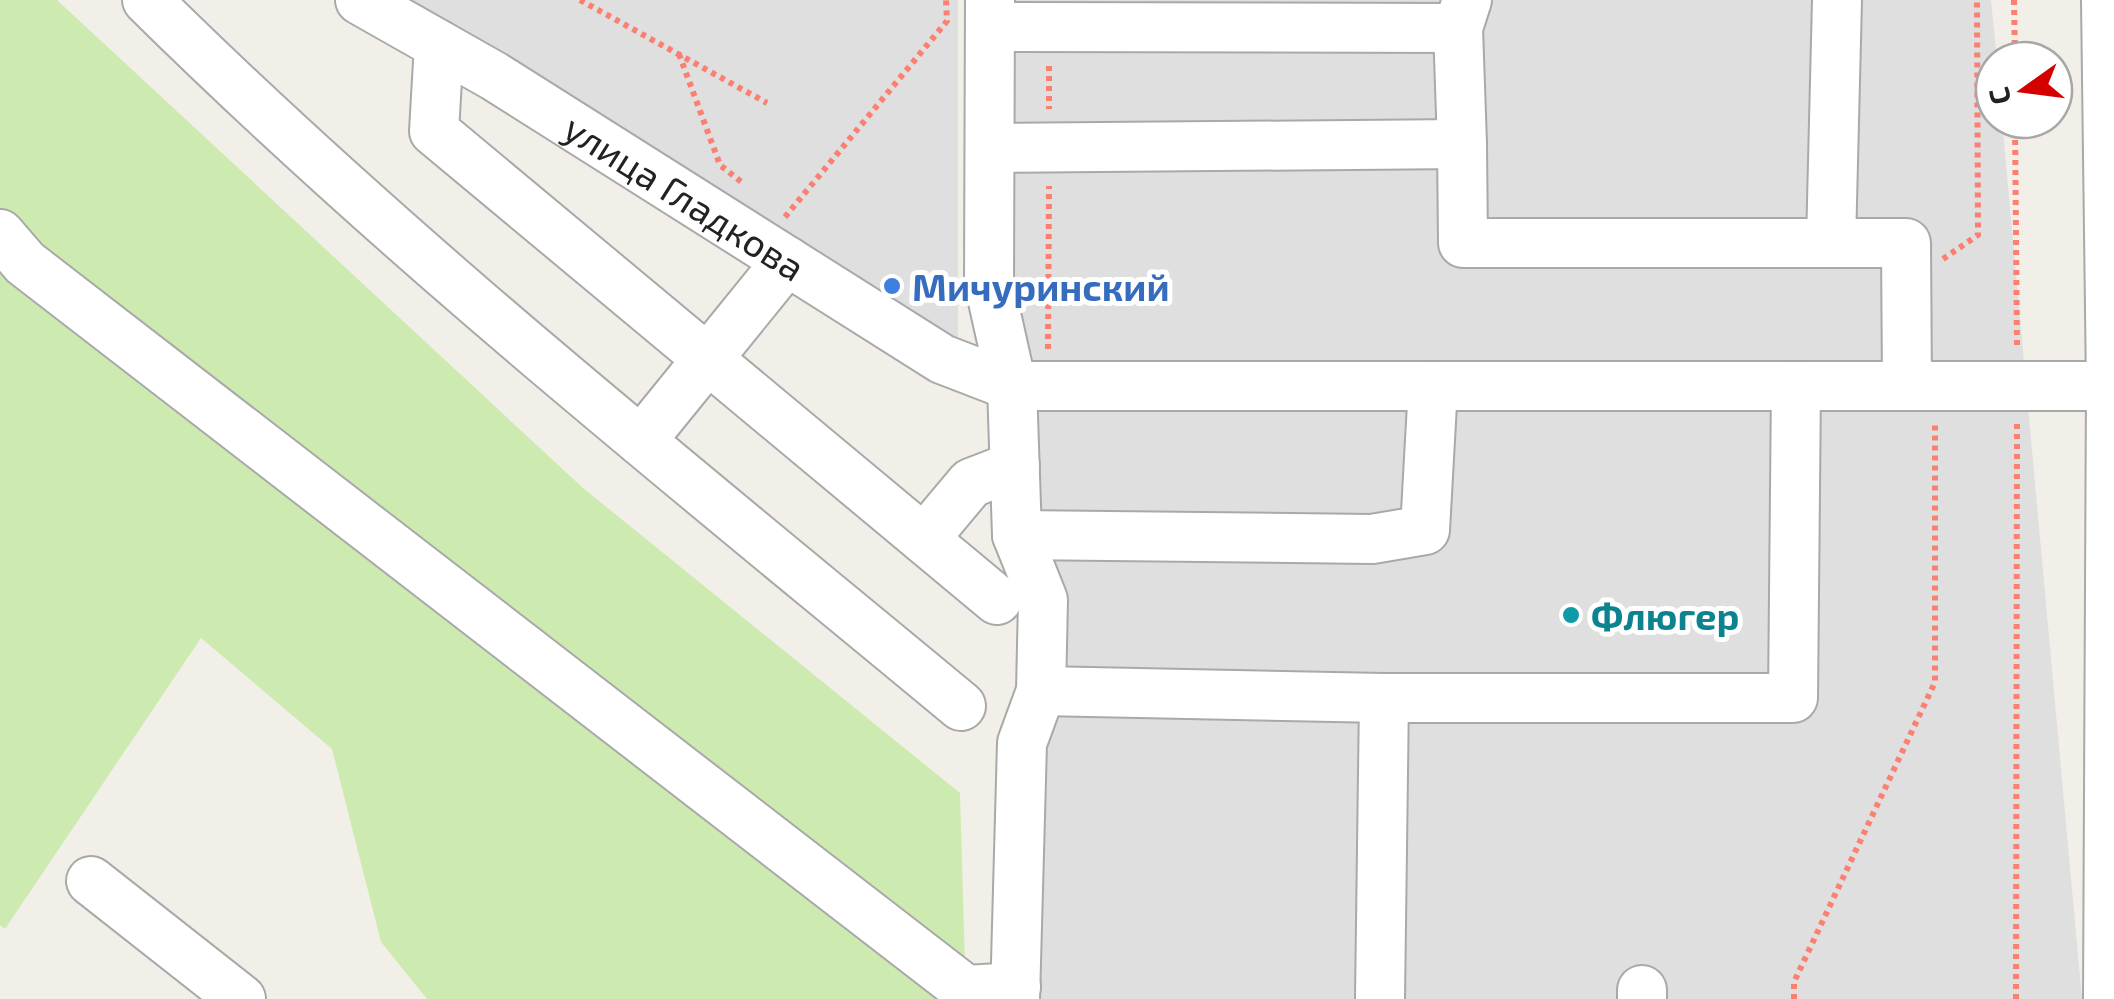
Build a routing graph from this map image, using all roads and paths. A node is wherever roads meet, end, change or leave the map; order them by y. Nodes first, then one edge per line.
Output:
1 (147, 0) edge
2 (360, 0) edge
3 (580, 0) edge
4 (946, 0) edge
5 (1837, 0) edge
6 (1977, 0) edge
7 (2014, 0) edge
8 (2106, 0) edge
9 (990, 13) edge
10 (1463, 14) edge
11 (1049, 27) junction
12 (2015, 40) edge
13 (439, 45) junction
14 (679, 54) junction
15 (767, 102) dead end
16 (2015, 140) edge
17 (1462, 144) junction
18 (1050, 146) junction
19 (990, 148) junction
20 (746, 186) dead end
21 (772, 207) dead end
22 (0, 234) edge
23 (1831, 243) junction
24 (787, 262) junction
25 (1934, 265) dead end
26 (709, 360) junction
27 (1030, 386) junction
28 (1433, 386) junction
29 (1796, 386) junction
30 (1921, 386) junction
31 (2017, 386) junction
32 (2111, 386) junction
33 (641, 440) junction
34 (1015, 466) junction
35 (1017, 535) junction
36 (924, 539) junction
37 (997, 600) dead end
38 (1040, 692) junction
39 (1384, 698) junction
40 (961, 706) dead end
41 (2111, 856) edge
42 (91, 881) dead end
43 (1016, 993) edge
44 (241, 999) edge
45 (1380, 999) edge
46 (1794, 999) edge
47 (2016, 999) edge
48 (2108, 999) edge

1 - 33 street
2 - 13 street, улица Гладкова
3 - 14 path
4 - 21 path
5 - 23 street
6 - 25 path
7 - 12 path
8 - 32 street
9 - 11 street
9 - 19 street
10 - 11 street
10 - 17 street
11 - 18 path
13 - 24 street, улица Гладкова
13 - 26 street
14 - 15 path
14 - 20 path
16 - 31 path
17 - 18 street
17 - 23 street
18 - 19 street
18 - 27 path
19 - 27 street
22 - 43 street
23 - 30 street
24 - 26 street
24 - 27 street, улица Гладкова
26 - 33 street
26 - 36 street
27 - 28 street
27 - 34 street
28 - 29 street
28 - 35 street
29 - 30 street
29 - 39 street
30 - 31 street
30 - 46 path
31 - 32 street
31 - 47 path
32 - 41 street
33 - 40 street
34 - 35 street
34 - 36 street
35 - 38 street
36 - 37 street
38 - 39 street
38 - 43 street
39 - 45 street
41 - 48 street
42 - 44 street

